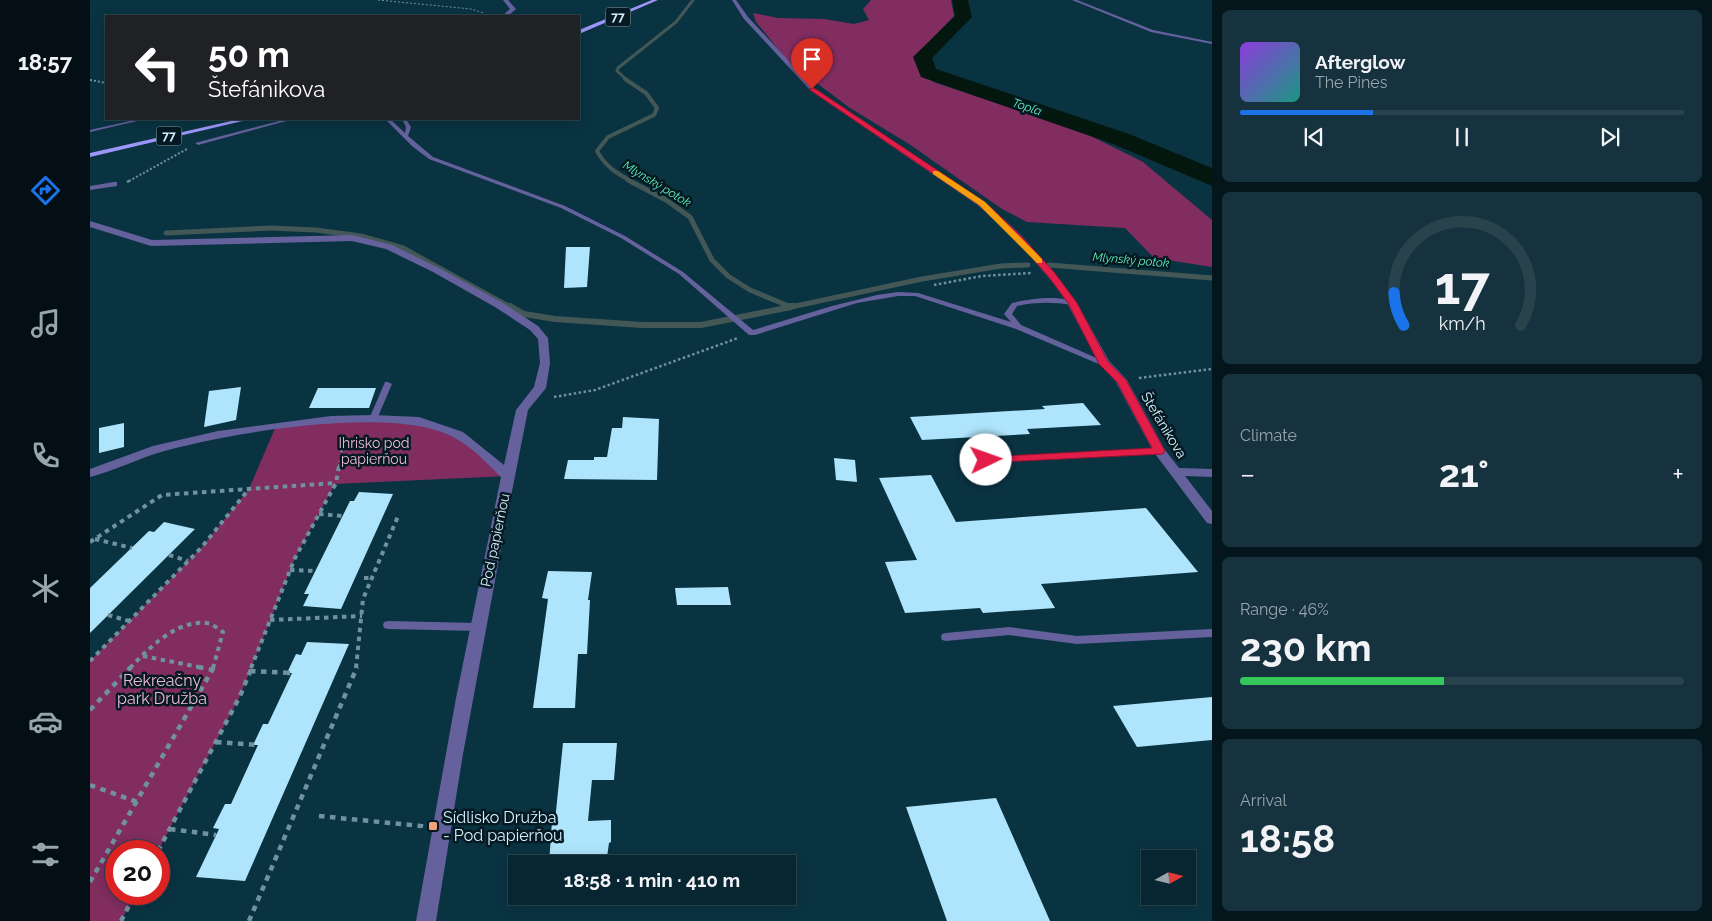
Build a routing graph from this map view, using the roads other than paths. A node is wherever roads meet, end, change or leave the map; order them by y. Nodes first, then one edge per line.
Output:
1 (506, 0) edge
2 (656, 0) edge
3 (734, 0) edge
4 (1074, 0) edge
5 (505, 15) edge
6 (580, 32) edge
7 (1212, 43) edge
8 (139, 120) edge
9 (244, 120) edge
10 (288, 120) edge
11 (388, 120) edge
12 (405, 120) edge
13 (90, 130) edge
14 (406, 135) junction
15 (198, 144) road end
16 (90, 155) edge
17 (114, 184) road end
18 (90, 188) edge
19 (90, 224) edge
20 (1072, 303) junction
21 (1019, 327) junction
22 (1104, 364) junction
23 (388, 384) dead end
24 (373, 419) junction
25 (1159, 451) junction
26 (967, 461) dead end
27 (1175, 472) junction
28 (90, 473) edge
29 (1212, 473) edge
30 (508, 476) junction
31 (1212, 520) edge
32 (388, 625) dead end
33 (477, 628) junction
34 (1212, 633) edge
35 (946, 637) dead end
36 (426, 921) edge

1 - 5 street
2 - 6 main road, 77
3 - 20 street
4 - 7 lane
8 - 13 lane
9 - 16 main road, 77
10 - 15 lane
11 - 14 lane
12 - 14 lane
14 - 21 lane
17 - 18 street
19 - 30 street
20 - 21 lane
20 - 22 street
21 - 22 lane
22 - 25 street, Štefánikova
23 - 24 lane
24 - 28 street, Pod papierňou
24 - 30 street, Pod papierňou
25 - 26 lane
25 - 27 street, Štefánikova
27 - 29 street
27 - 31 street, Štefánikova
30 - 33 street, Pod papierňou
32 - 33 lane
33 - 36 street, Pod papierňou
34 - 35 lane

